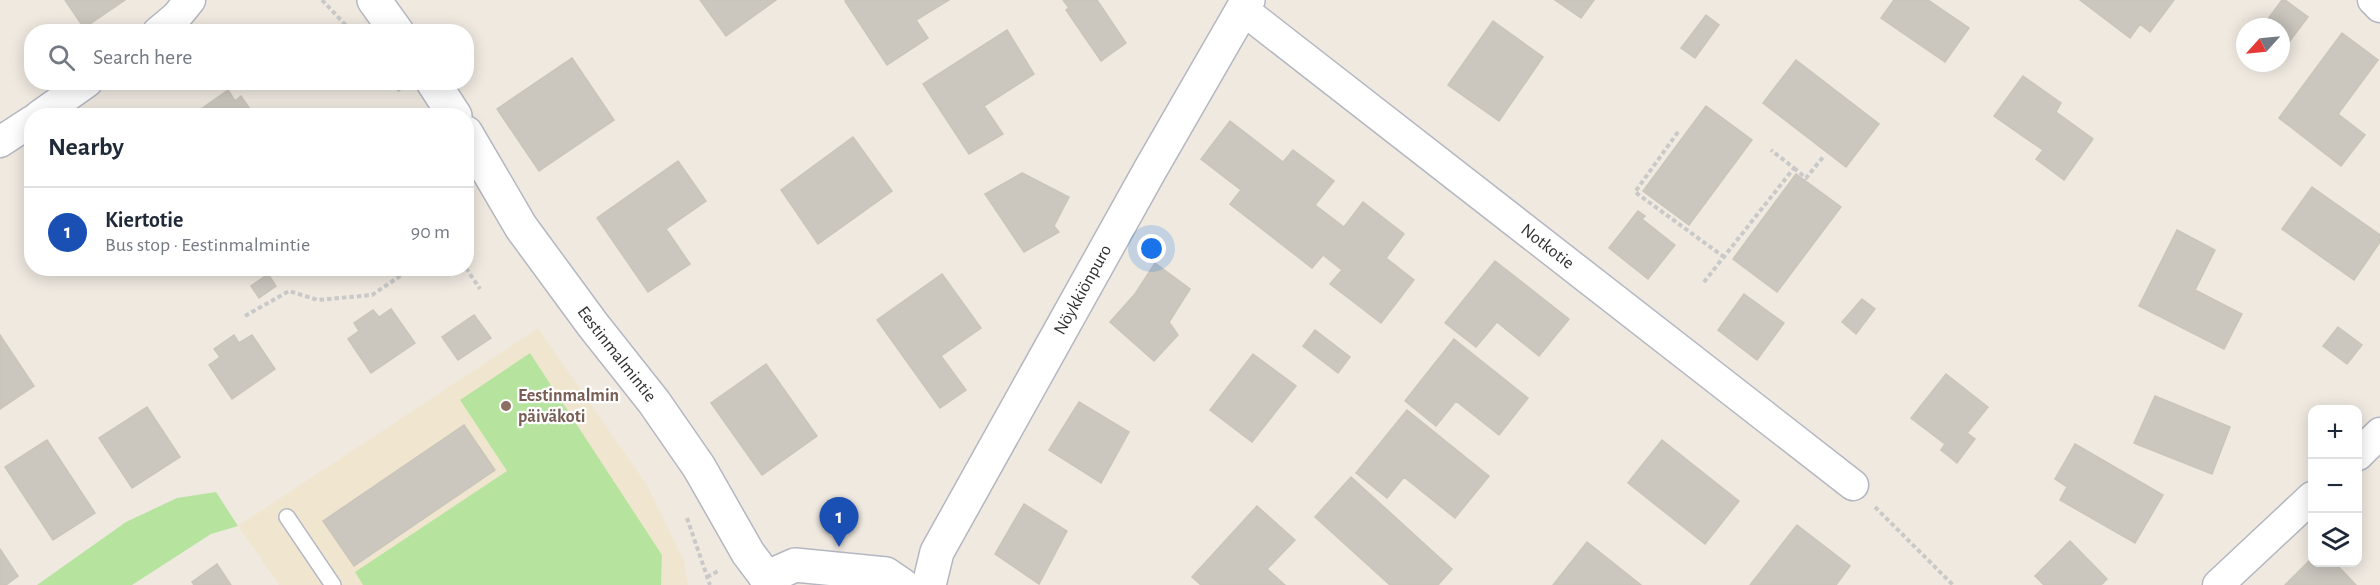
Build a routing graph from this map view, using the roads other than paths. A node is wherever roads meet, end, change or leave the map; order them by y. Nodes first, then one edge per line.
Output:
1 (190, 0) edge
2 (374, 0) edge
3 (2373, 0) edge
4 (1245, 5) edge
5 (2380, 7) edge
6 (168, 24) edge
7 (391, 24) edge
8 (76, 90) edge
9 (438, 90) edge
10 (50, 108) edge
11 (450, 108) edge
12 (24, 126) edge
13 (0, 142) edge
14 (474, 146) edge
15 (2380, 433) edge
16 (2362, 450) edge
17 (1853, 485) road end
18 (2308, 502) edge
19 (287, 517) dead end
20 (761, 575) edge
21 (333, 585) edge
22 (902, 585) edge
23 (929, 585) edge
24 (2218, 585) edge

1 - 6 street
2 - 7 street
3 - 5 street
4 - 17 street, Notkotie
4 - 23 street, Nöykkiönpuro
8 - 10 street
9 - 11 street
12 - 13 street
14 - 20 street, Eestinmalmintie
15 - 16 street
18 - 24 street
19 - 21 lane
20 - 22 street

